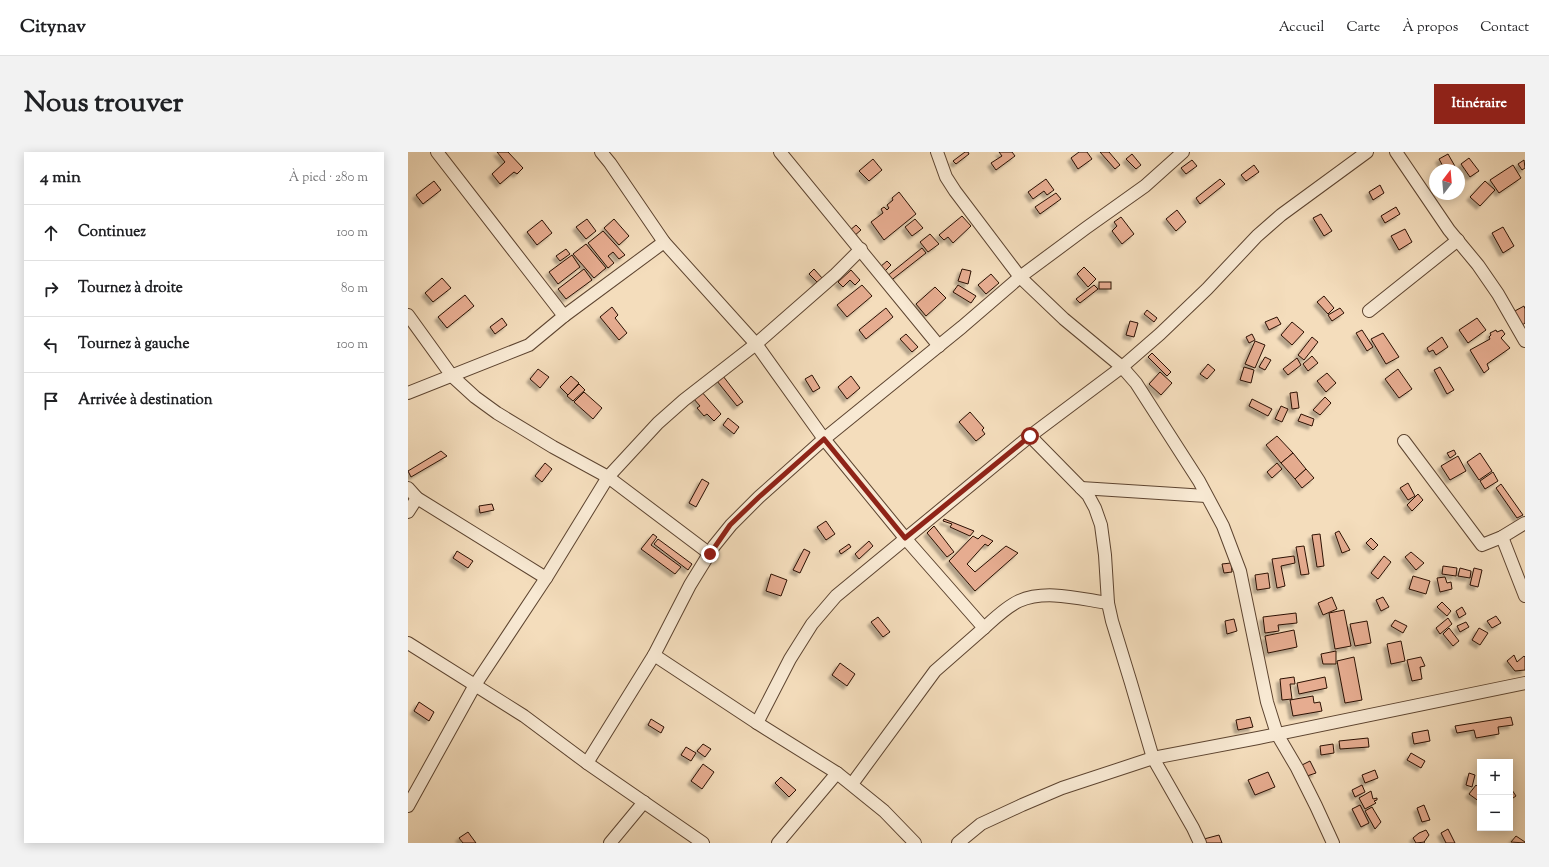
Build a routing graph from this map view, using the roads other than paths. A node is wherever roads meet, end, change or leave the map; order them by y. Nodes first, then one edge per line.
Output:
1 (437, 152) edge
2 (601, 152) edge
3 (780, 152) edge
4 (1183, 152) edge
5 (1367, 152) edge
6 (1396, 152) edge
7 (941, 154) edge
8 (1458, 240) junction
9 (664, 242) junction
10 (861, 249) junction
11 (1020, 277) junction
12 (1369, 311) dead end
13 (408, 315) edge
14 (564, 316) junction
15 (1525, 341) edge
16 (756, 344) junction
17 (939, 346) junction
18 (1122, 367) junction
19 (452, 376) junction
20 (408, 393) edge
21 (1030, 436) junction
22 (824, 439) junction
23 (1404, 441) dead end
24 (608, 477) junction
25 (408, 488) edge
26 (1081, 488) junction
27 (1206, 496) junction
28 (417, 498) junction
29 (408, 512) edge
30 (1525, 523) edge
31 (1502, 537) junction
32 (905, 538) junction
33 (710, 554) junction
34 (546, 578) junction
35 (1525, 596) edge
36 (1108, 604) junction
37 (984, 628) junction
38 (408, 643) edge
39 (654, 655) junction
40 (1525, 683) edge
41 (475, 685) junction
42 (757, 723) junction
43 (1277, 734) junction
44 (1153, 758) junction
45 (587, 762) junction
46 (837, 773) junction
47 (852, 784) junction
48 (644, 802) junction
49 (408, 806) edge
50 (610, 843) edge
51 (703, 843) edge
52 (778, 843) edge
53 (915, 843) edge
54 (958, 843) edge
55 (1200, 843) edge
56 (1333, 843) edge

1 - 14 street
2 - 9 street
3 - 10 street
4 - 11 street
5 - 18 street
6 - 8 street
7 - 11 street
8 - 12 street
8 - 15 street
9 - 14 street
9 - 16 street
10 - 16 street
10 - 17 street
11 - 17 street
11 - 18 street
13 - 19 street
14 - 19 street
16 - 22 street
16 - 24 street
17 - 22 street
18 - 21 street
18 - 27 street
19 - 20 street
19 - 24 street
21 - 26 street
21 - 32 street
22 - 32 street
22 - 33 street
23 - 31 street
24 - 33 street
24 - 34 street
25 - 28 street
26 - 27 street
26 - 36 street
27 - 43 street
28 - 29 street
28 - 34 street
30 - 31 street
31 - 35 street
32 - 37 street
32 - 42 street
33 - 39 street
34 - 41 street
36 - 37 street
36 - 44 street
37 - 47 street
38 - 41 street
39 - 42 street
39 - 45 street
40 - 43 street
41 - 45 street
41 - 49 street
42 - 46 street
43 - 44 street
43 - 56 street
44 - 54 street
44 - 55 street
45 - 48 street
46 - 47 street
46 - 52 street
47 - 53 street
48 - 50 street
48 - 51 street

